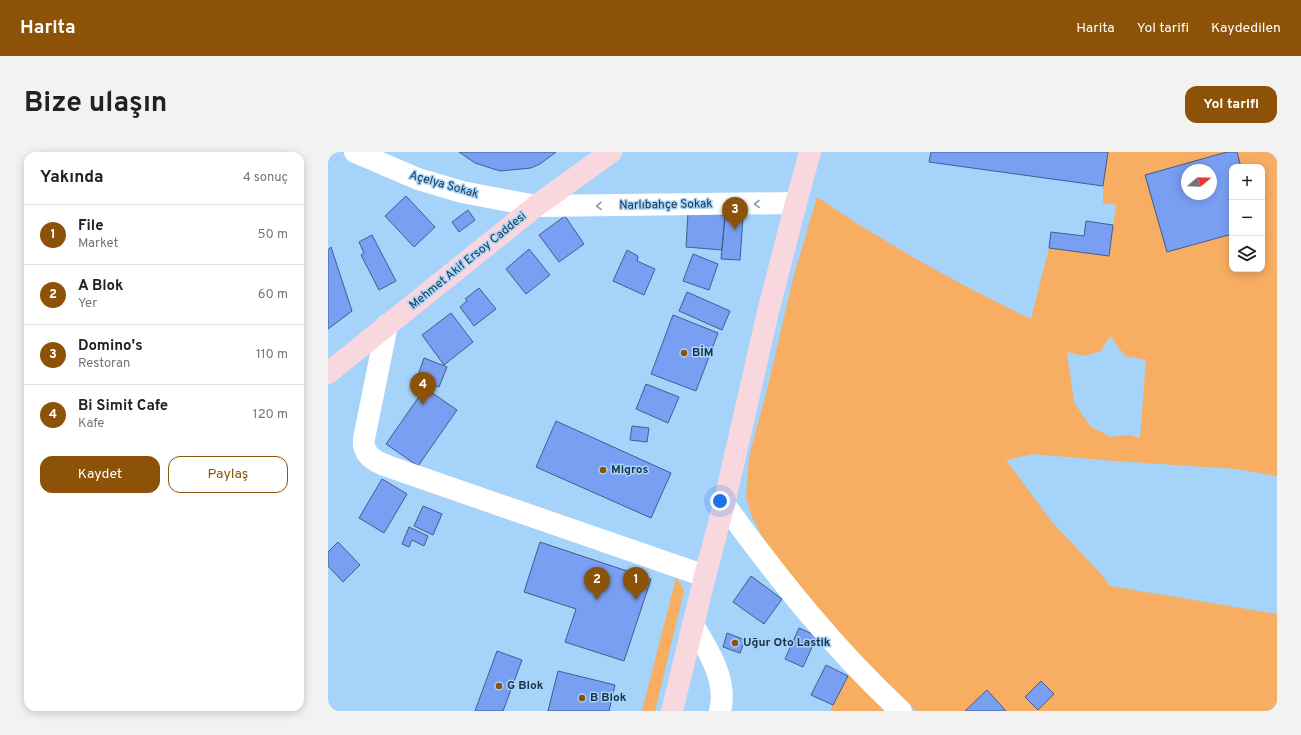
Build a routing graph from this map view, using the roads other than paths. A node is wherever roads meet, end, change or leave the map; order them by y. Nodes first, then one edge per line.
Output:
1 (355, 152) edge
2 (611, 152) edge
3 (810, 152) edge
4 (796, 203) junction
5 (536, 206) junction
6 (388, 325) junction
7 (328, 373) edge
8 (724, 504) junction
9 (705, 576) junction
10 (693, 624) junction
11 (672, 711) edge
12 (720, 711) edge
13 (901, 711) edge

1 - 5 street, Açelya Sokak
2 - 5 main road, Mehmet Akif Ersoy Caddesi
3 - 4 main road
4 -> 5 street, Narlıbahçe Sokak
4 - 8 main road
5 - 6 main road, Mehmet Akif Ersoy Caddesi
6 - 7 main road, Mehmet Akif Ersoy Caddesi
6 - 9 street
8 - 9 main road
8 - 13 street
9 - 10 main road
10 - 11 main road
10 - 12 street

